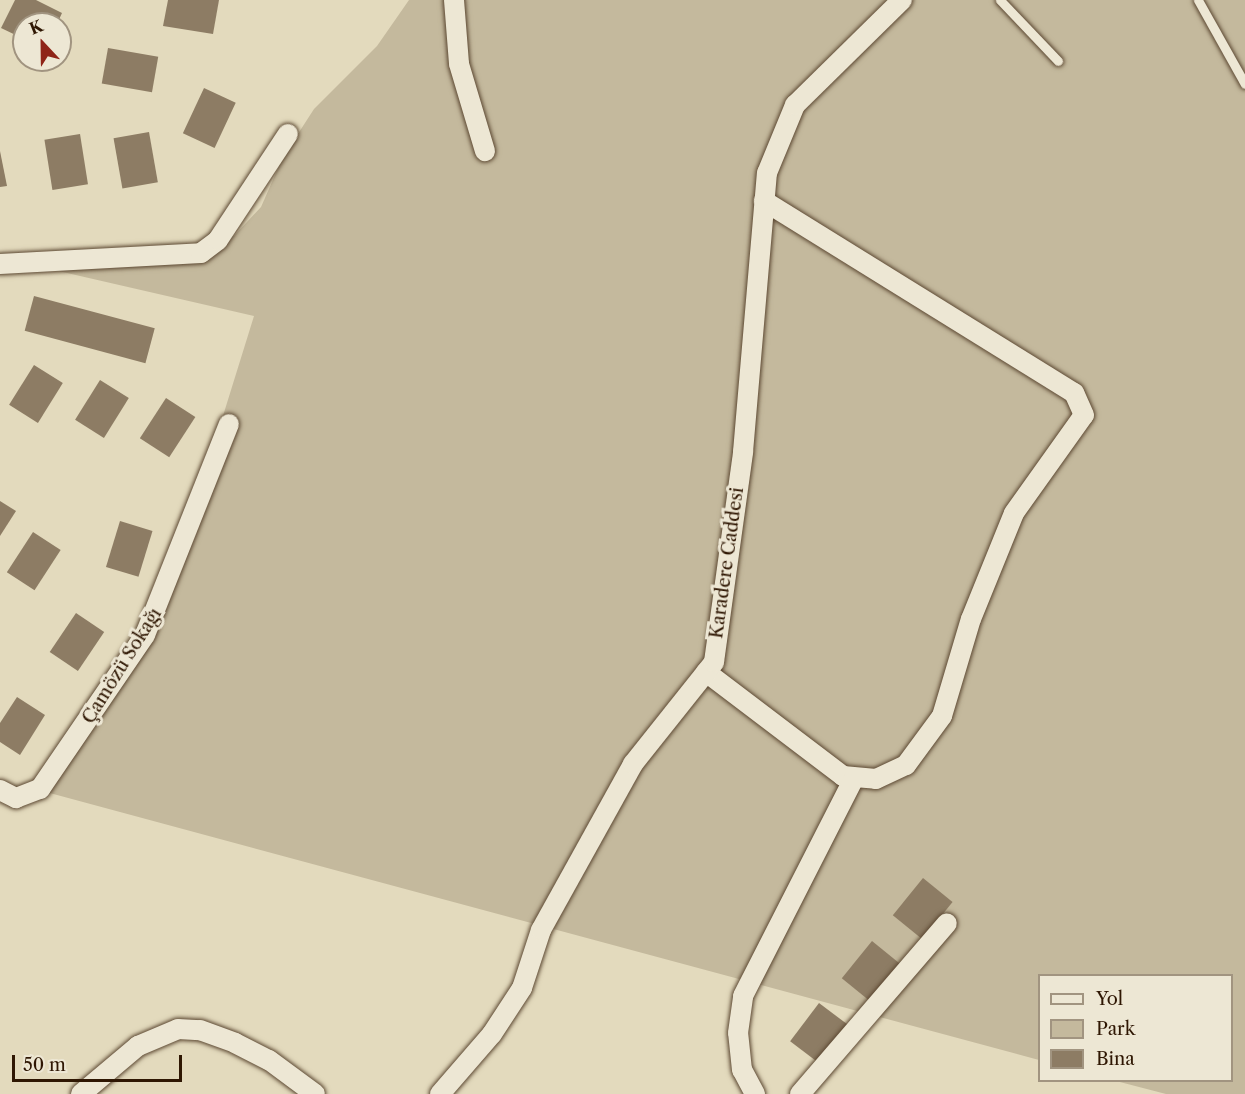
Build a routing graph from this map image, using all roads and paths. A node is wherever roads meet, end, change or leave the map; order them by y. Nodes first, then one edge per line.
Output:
1 (454, 0) edge
2 (902, 0) edge
3 (1000, 0) edge
4 (1198, 0) edge
5 (1058, 62) dead end
6 (1245, 84) edge
7 (288, 134) dead end
8 (485, 151) dead end
9 (764, 201) junction
10 (0, 264) edge
11 (229, 424) dead end
12 (706, 672) junction
13 (854, 778) junction
14 (0, 790) edge
15 (947, 923) dead end
16 (81, 1094) edge
17 (315, 1094) edge
18 (440, 1094) edge
19 (755, 1094) edge
20 (800, 1094) edge

1 - 8 street
2 - 9 street, Karadere Caddesi
3 - 5 lane
4 - 6 lane
7 - 10 street
9 - 12 street, Karadere Caddesi
9 - 13 street
11 - 14 street, Çamözü Sokağı
12 - 13 street
12 - 18 street, Karadere Caddesi
13 - 19 street
15 - 20 street
16 - 17 street

